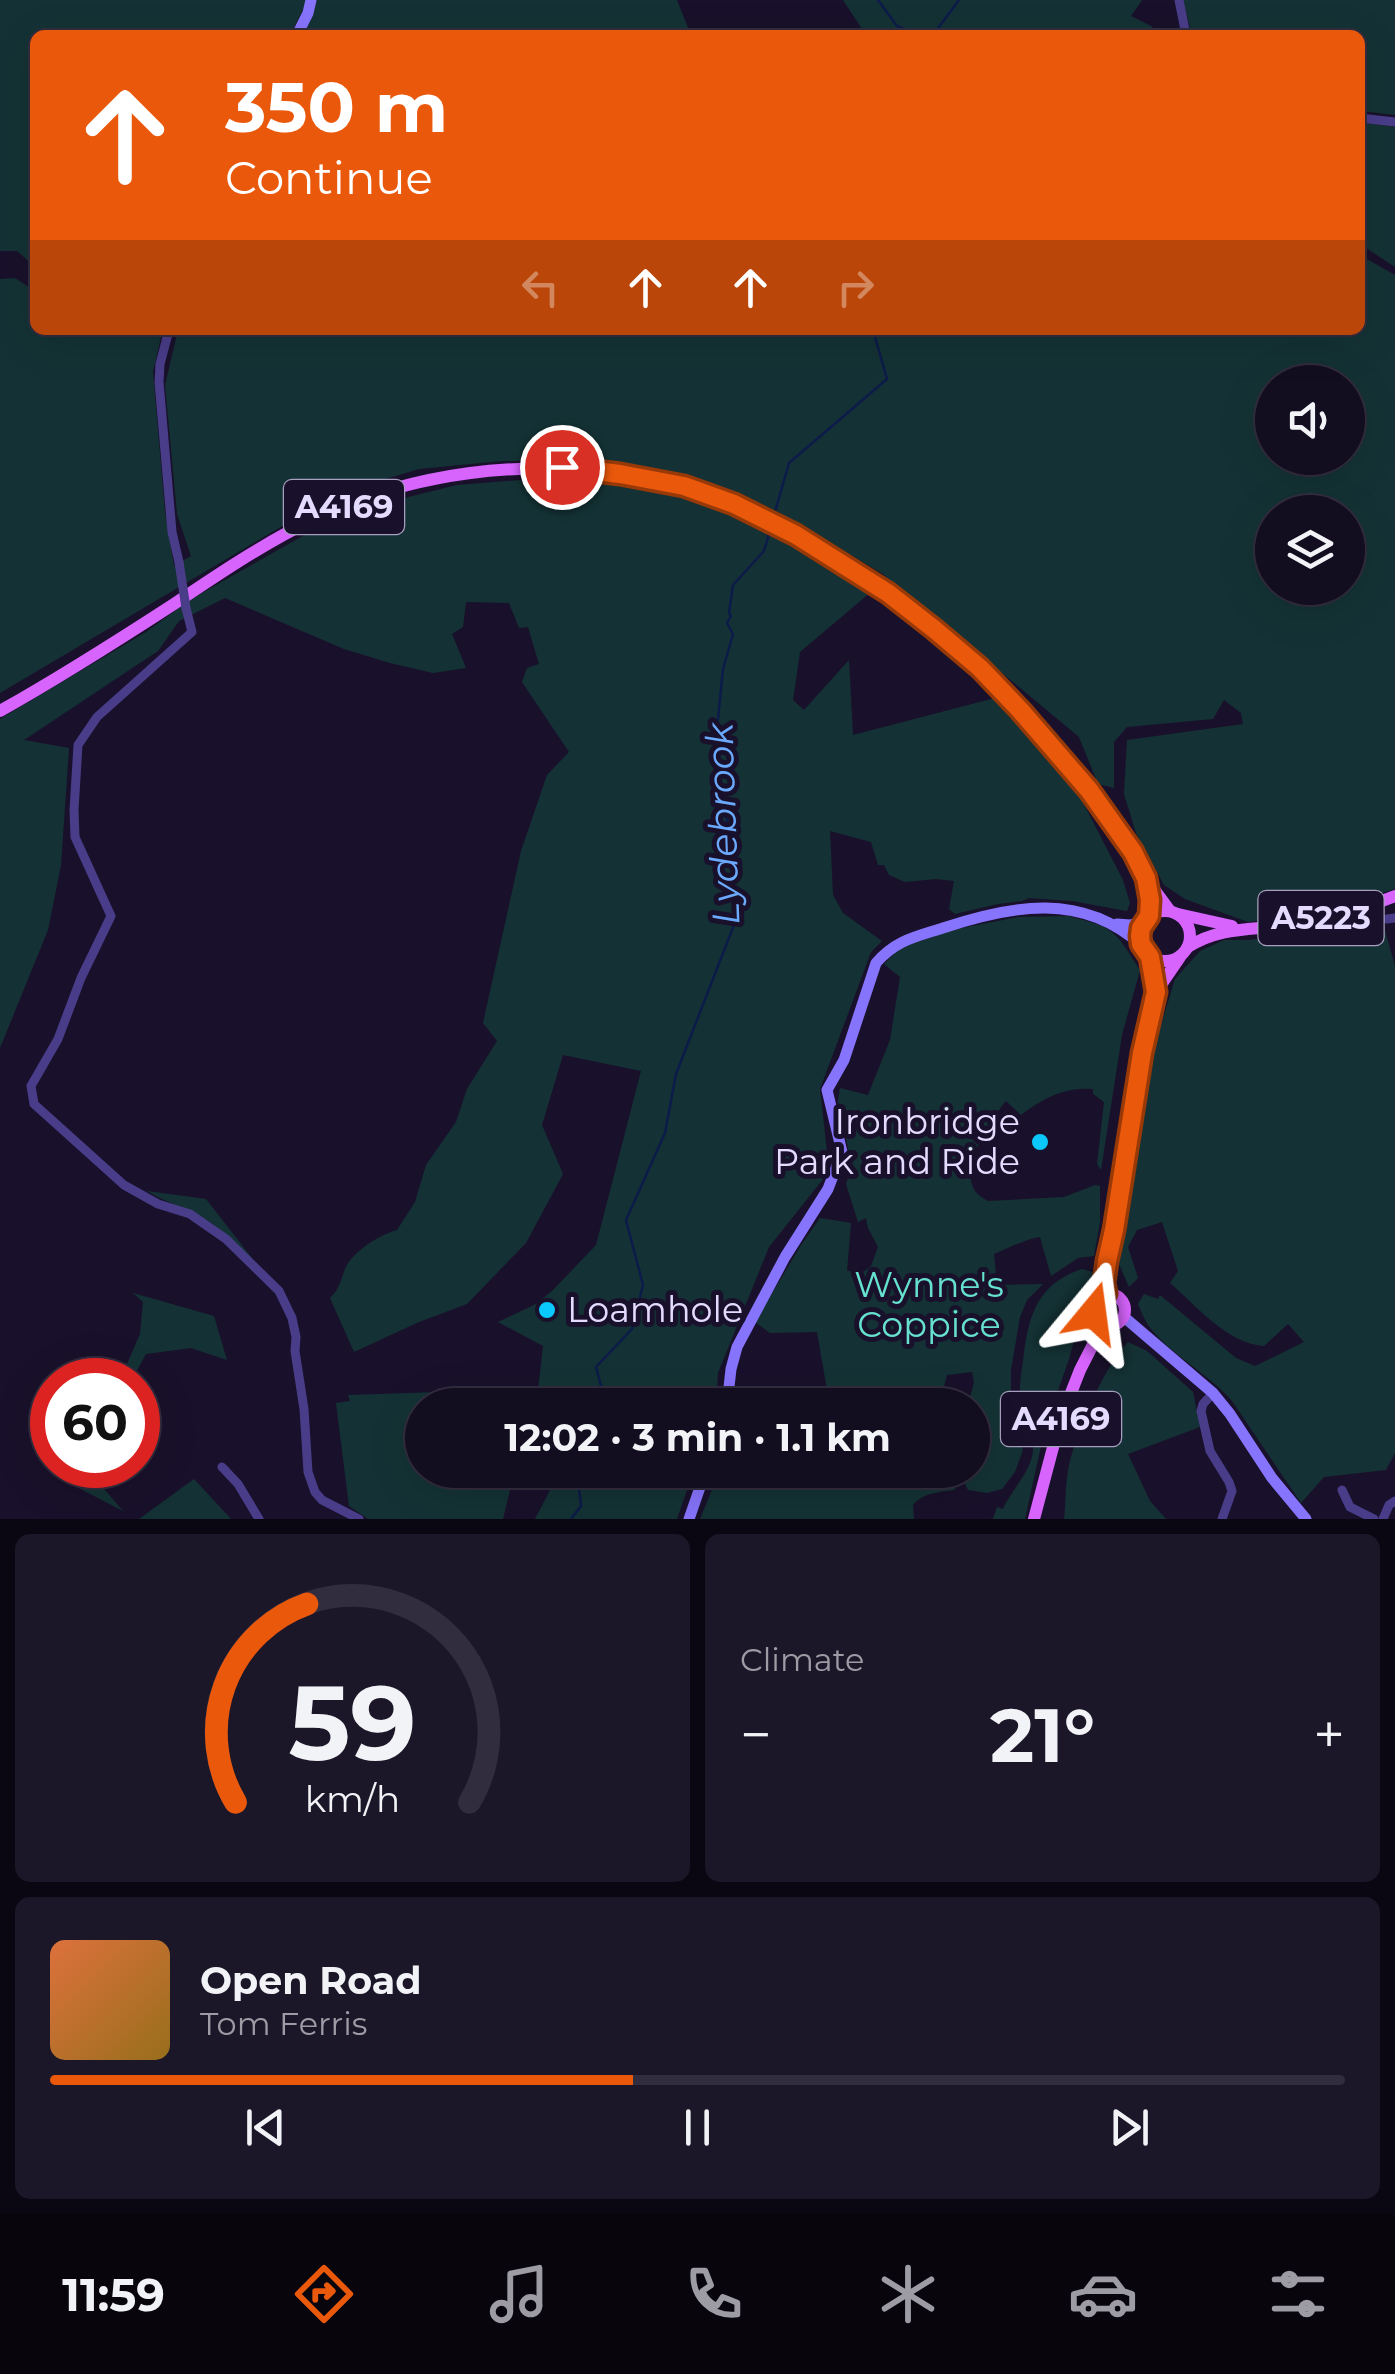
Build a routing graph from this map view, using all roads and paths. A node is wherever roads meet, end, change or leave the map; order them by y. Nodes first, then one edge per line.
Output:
1 (311, 0) edge
2 (1178, 0) edge
3 (299, 30) edge
4 (1185, 30) edge
5 (1365, 119) edge
6 (1395, 122) edge
7 (169, 335) edge
8 (0, 711) edge
9 (1146, 878) junction
10 (1395, 896) edge
11 (1174, 912) junction
12 (1147, 918) junction
13 (1113, 923) junction
14 (1244, 928) junction
15 (1141, 944) junction
16 (1184, 952) junction
17 (1150, 957) junction
18 (1156, 992) junction
19 (1106, 1293) junction
20 (1124, 1317) junction
21 (1104, 1325) junction
22 (728, 1388) edge
23 (1212, 1393) junction
24 (222, 1468) dead end
25 (699, 1488) edge
26 (1342, 1490) dead end
27 (1395, 1501) edge
28 (334, 1507) junction
29 (259, 1519) edge
30 (326, 1519) edge
31 (359, 1519) edge
32 (688, 1519) edge
33 (1034, 1519) edge
34 (1222, 1519) edge
35 (1306, 1519) edge
36 (1374, 1519) edge
37 (1384, 1519) edge

1 - 3 street
2 - 4 street
5 - 6 street
7 - 28 street, bridge
8 - 9 main road, A4169
9 - 11 main road, A4169
9 - 12 main road, A4169
10 - 14 main road, A5223
11 - 12 main road
11 - 14 main road, A5223
11 - 16 main road
12 - 13 street
12 - 15 main road
13 - 15 street
13 - 22 street
14 - 16 main road, A5223
15 - 17 main road
16 - 17 main road
16 - 18 main road
17 - 18 main road
18 - 19 main road
19 - 20 main road
19 - 21 main road
20 - 21 main road
20 - 23 street
21 - 33 main road, A4169
23 - 34 street
23 - 35 street
24 - 29 street
25 - 32 street
26 - 36 street
27 - 37 street
28 - 30 street
28 - 31 street

